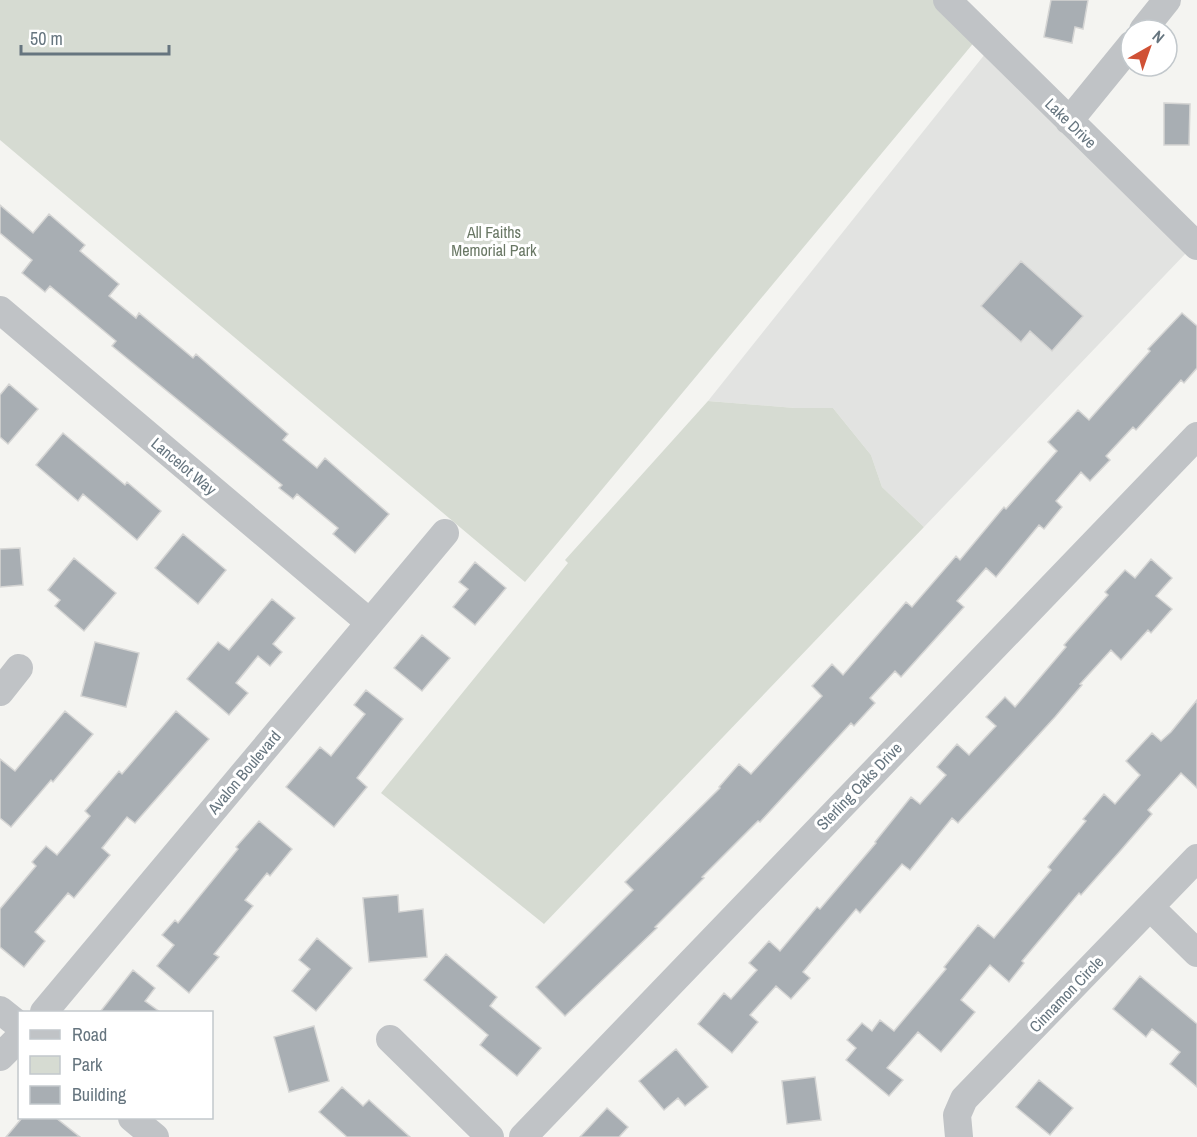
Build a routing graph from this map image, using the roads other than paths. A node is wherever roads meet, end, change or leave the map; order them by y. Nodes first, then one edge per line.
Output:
1 (947, 0) edge
2 (1167, 0) edge
3 (1153, 18) edge
4 (1119, 60) edge
5 (1069, 121) junction
6 (1197, 246) edge
7 (0, 310) edge
8 (1197, 436) edge
9 (445, 533) dead end
10 (369, 622) junction
11 (19, 668) dead end
12 (0, 692) edge
13 (1197, 858) edge
14 (1150, 907) junction
15 (1197, 953) edge
16 (0, 1010) edge
17 (45, 1011) edge
18 (18, 1024) edge
19 (18, 1039) edge
20 (390, 1039) dead end
21 (0, 1057) edge
22 (133, 1119) edge
23 (155, 1137) edge
24 (490, 1137) edge
25 (523, 1137) edge
26 (958, 1137) edge

1 - 5 street, Lake Drive
2 - 3 street
4 - 5 street
5 - 6 street, Lake Drive
7 - 10 street, Lancelot Way
8 - 25 street, Sterling Oaks Drive
9 - 10 street, Avalon Boulevard
10 - 17 street, Avalon Boulevard
11 - 12 street
13 - 14 street, Cinnamon Circle
14 - 15 street
14 - 26 street, Cinnamon Circle
16 - 18 street
19 - 21 street
20 - 24 street
22 - 23 street

